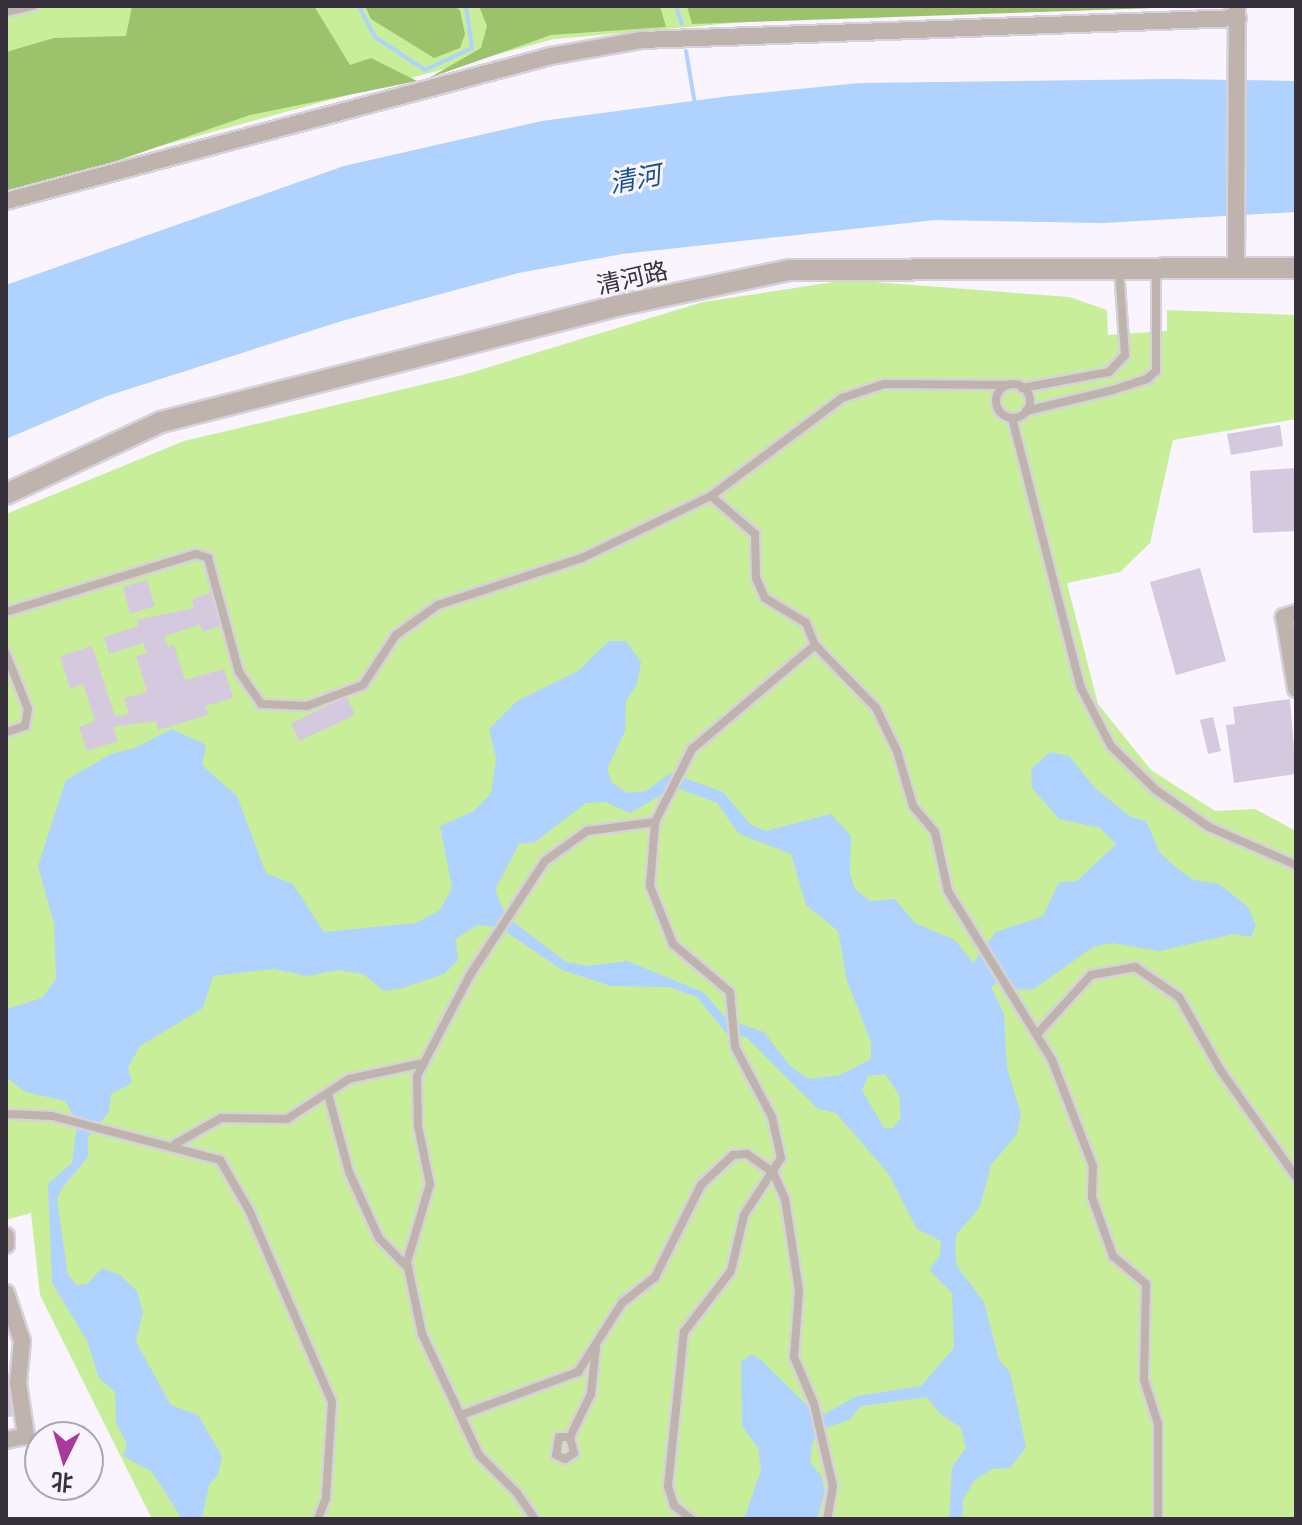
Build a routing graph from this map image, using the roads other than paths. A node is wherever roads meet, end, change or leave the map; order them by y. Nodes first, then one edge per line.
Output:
1 (33, 6) edge
2 (6, 12) edge
3 (1238, 12) edge
4 (6, 201) edge
5 (1236, 268) junction
6 (1296, 268) edge
7 (1119, 269) junction
8 (1156, 269) junction
9 (1008, 385) junction
10 (1022, 388) junction
11 (1026, 411) junction
12 (1012, 418) junction
13 (6, 494) edge
14 (711, 496) junction
15 (6, 612) edge
16 (1296, 613) edge
17 (815, 645) junction
18 (6, 654) edge
19 (1296, 689) edge
20 (6, 732) edge
21 (655, 822) junction
22 (1296, 865) edge
23 (1038, 1033) junction
24 (423, 1063) junction
25 (328, 1094) junction
26 (6, 1114) edge
27 (174, 1144) junction
28 (773, 1172) junction
29 (1296, 1177) edge
30 (6, 1236) edge
31 (6, 1245) edge
32 (409, 1268) junction
33 (6, 1293) edge
34 (596, 1346) junction
35 (461, 1415) junction
36 (570, 1437) dead end
37 (6, 1440) edge
38 (318, 1519) edge
39 (535, 1519) edge
40 (691, 1519) edge
41 (827, 1519) edge
42 (1158, 1519) edge

1 - 2 lane
3 - 4 street
3 - 5 street
5 - 6 street, 清河路
5 - 8 street, 清河路
7 - 8 street, 清河路
7 - 10 lane
7 - 13 street, 清河路
8 - 11 lane
9 - 10 lane
9 - 12 lane
9 - 14 lane
10 - 11 lane
11 - 12 lane
12 - 22 lane
14 - 15 lane
14 - 17 lane
16 - 19 street
17 - 21 lane
17 - 23 lane
18 - 20 lane
21 - 24 lane
21 - 28 lane
23 - 29 lane
23 - 42 lane
24 - 25 lane
24 - 32 lane
25 - 27 lane
25 - 32 lane
26 - 27 lane
27 - 38 lane
28 - 34 lane
28 - 40 lane
28 - 41 lane
30 - 31 street
32 - 35 lane
33 - 37 street
34 - 35 lane
34 - 36 lane
35 - 39 lane

